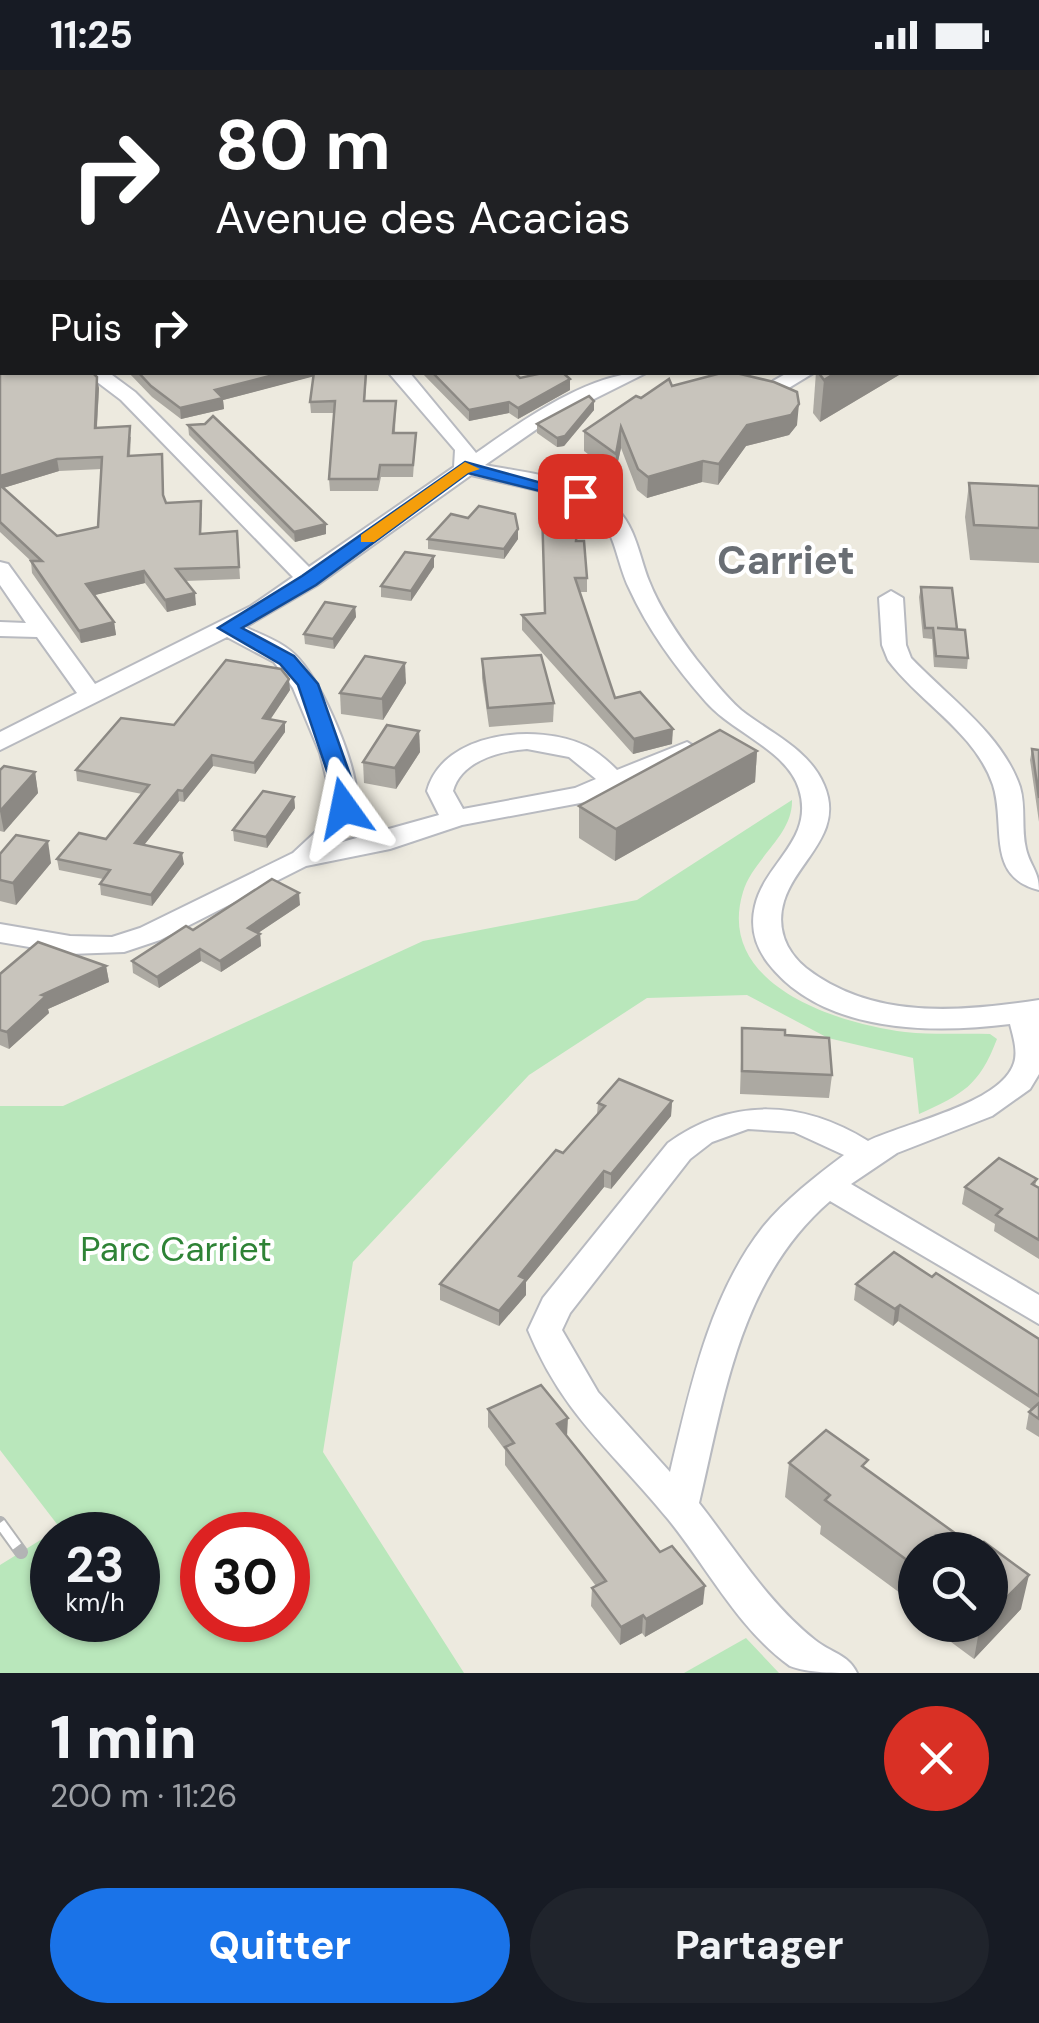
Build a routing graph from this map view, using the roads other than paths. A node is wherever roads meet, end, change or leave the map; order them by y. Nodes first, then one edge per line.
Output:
1 (98, 375) edge
2 (401, 375) edge
3 (632, 375) edge
4 (800, 375) edge
5 (780, 386) edge
6 (465, 467) junction
7 (0, 570) edge
8 (309, 580) junction
9 (890, 598) dead end
10 (228, 628) junction
11 (0, 629) edge
12 (41, 630) junction
13 (91, 696) junction
14 (0, 742) edge
15 (687, 750) edge
16 (614, 782) junction
17 (456, 818) junction
18 (298, 860) junction
19 (1039, 882) edge
20 (4, 940) edge
21 (1030, 1012) edge
22 (867, 1155) junction
23 (830, 1186) junction
24 (1039, 1311) edge
25 (680, 1506) junction
26 (837, 1673) edge

1 - 8 street
2 - 6 street
3 - 6 street
4 - 5 street
6 - 8 street
6 - 21 street
7 - 12 street
8 - 10 street
9 - 19 street
10 - 13 street
10 - 18 street
11 - 12 street
12 - 13 street
13 - 14 street
15 - 16 street
16 - 17 street
16 - 17 street
17 - 18 street
18 - 20 street
21 - 22 street
22 - 23 street
22 - 25 street
23 - 24 street
23 - 25 street
25 - 26 street

